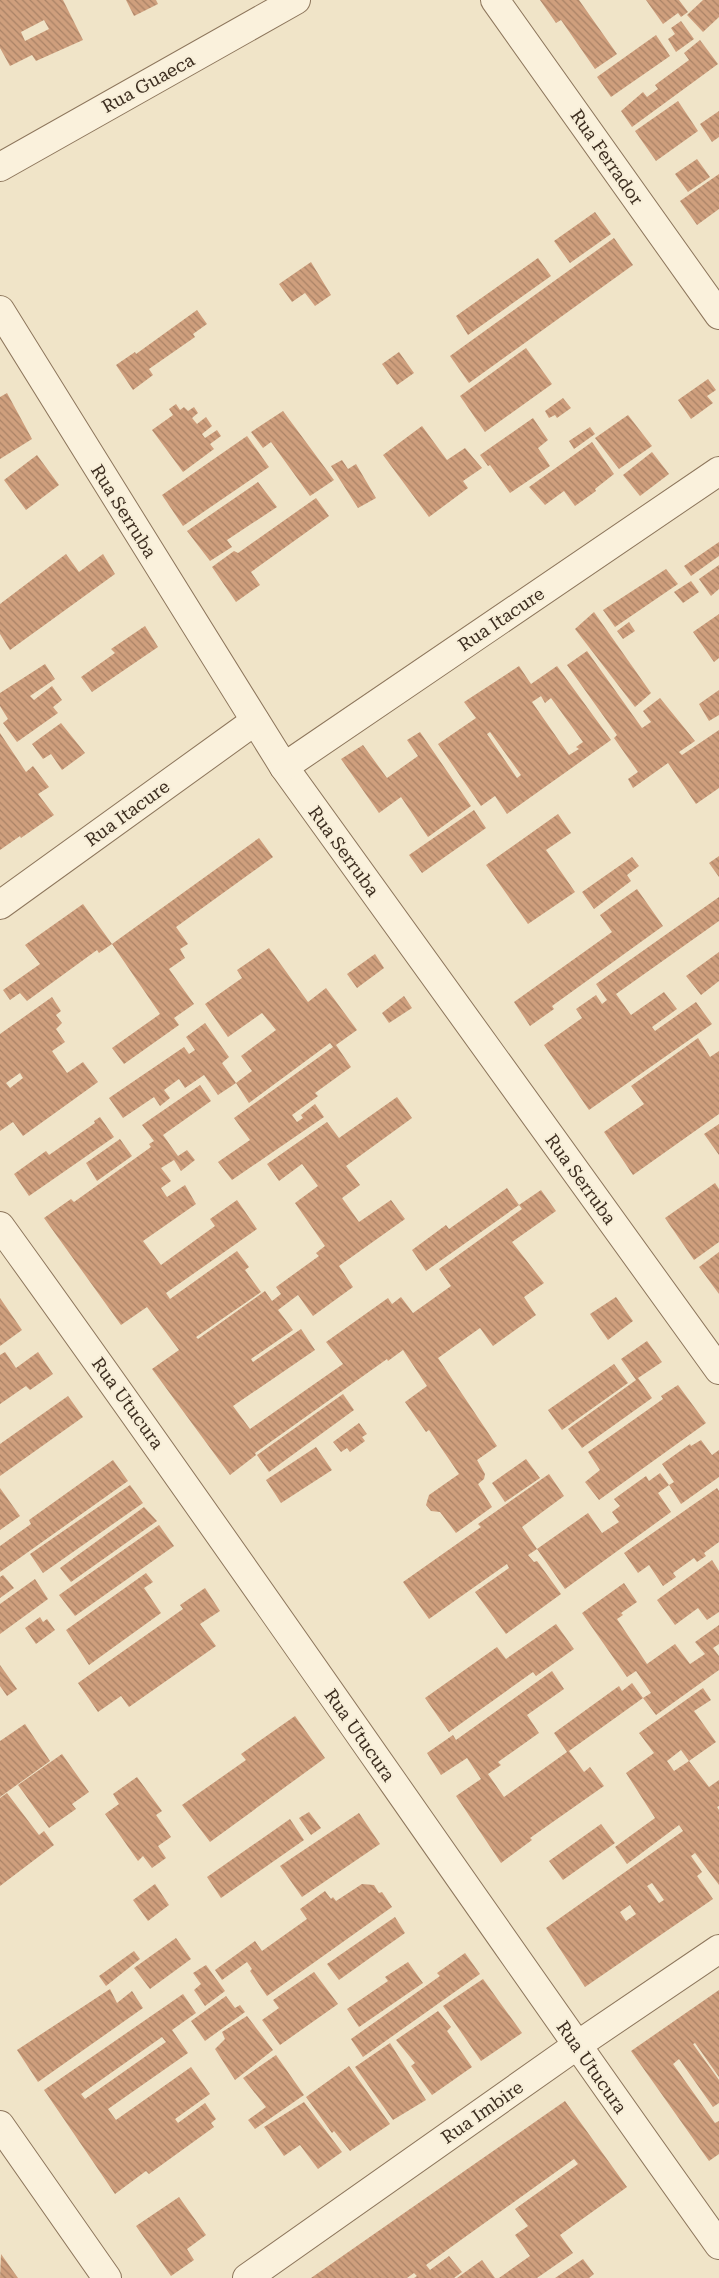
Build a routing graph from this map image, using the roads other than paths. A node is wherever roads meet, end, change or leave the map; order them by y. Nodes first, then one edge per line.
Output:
1 (296, 0) edge
2 (495, 0) edge
3 (0, 167) edge
4 (0, 310) edge
5 (719, 315) edge
6 (719, 471) edge
7 (255, 721) junction
8 (284, 768) junction
9 (0, 905) edge
10 (0, 1226) edge
11 (719, 1370) edge
12 (719, 1949) edge
13 (576, 2046) junction
14 (0, 2125) edge
15 (719, 2245) edge
16 (107, 2278) edge
17 (247, 2278) edge

1 - 3 street, Rua Guaeca
2 - 5 street, Rua Ferrador
4 - 7 street, Rua Serruba
6 - 8 street, Rua Itacure
7 - 8 street, Rua Serruba
7 - 9 street, Rua Itacure
8 - 11 street, Rua Serruba
10 - 13 street, Rua Utucura
12 - 13 street, Rua Imbire
13 - 15 street, Rua Utucura
13 - 17 street, Rua Imbire
14 - 16 street

